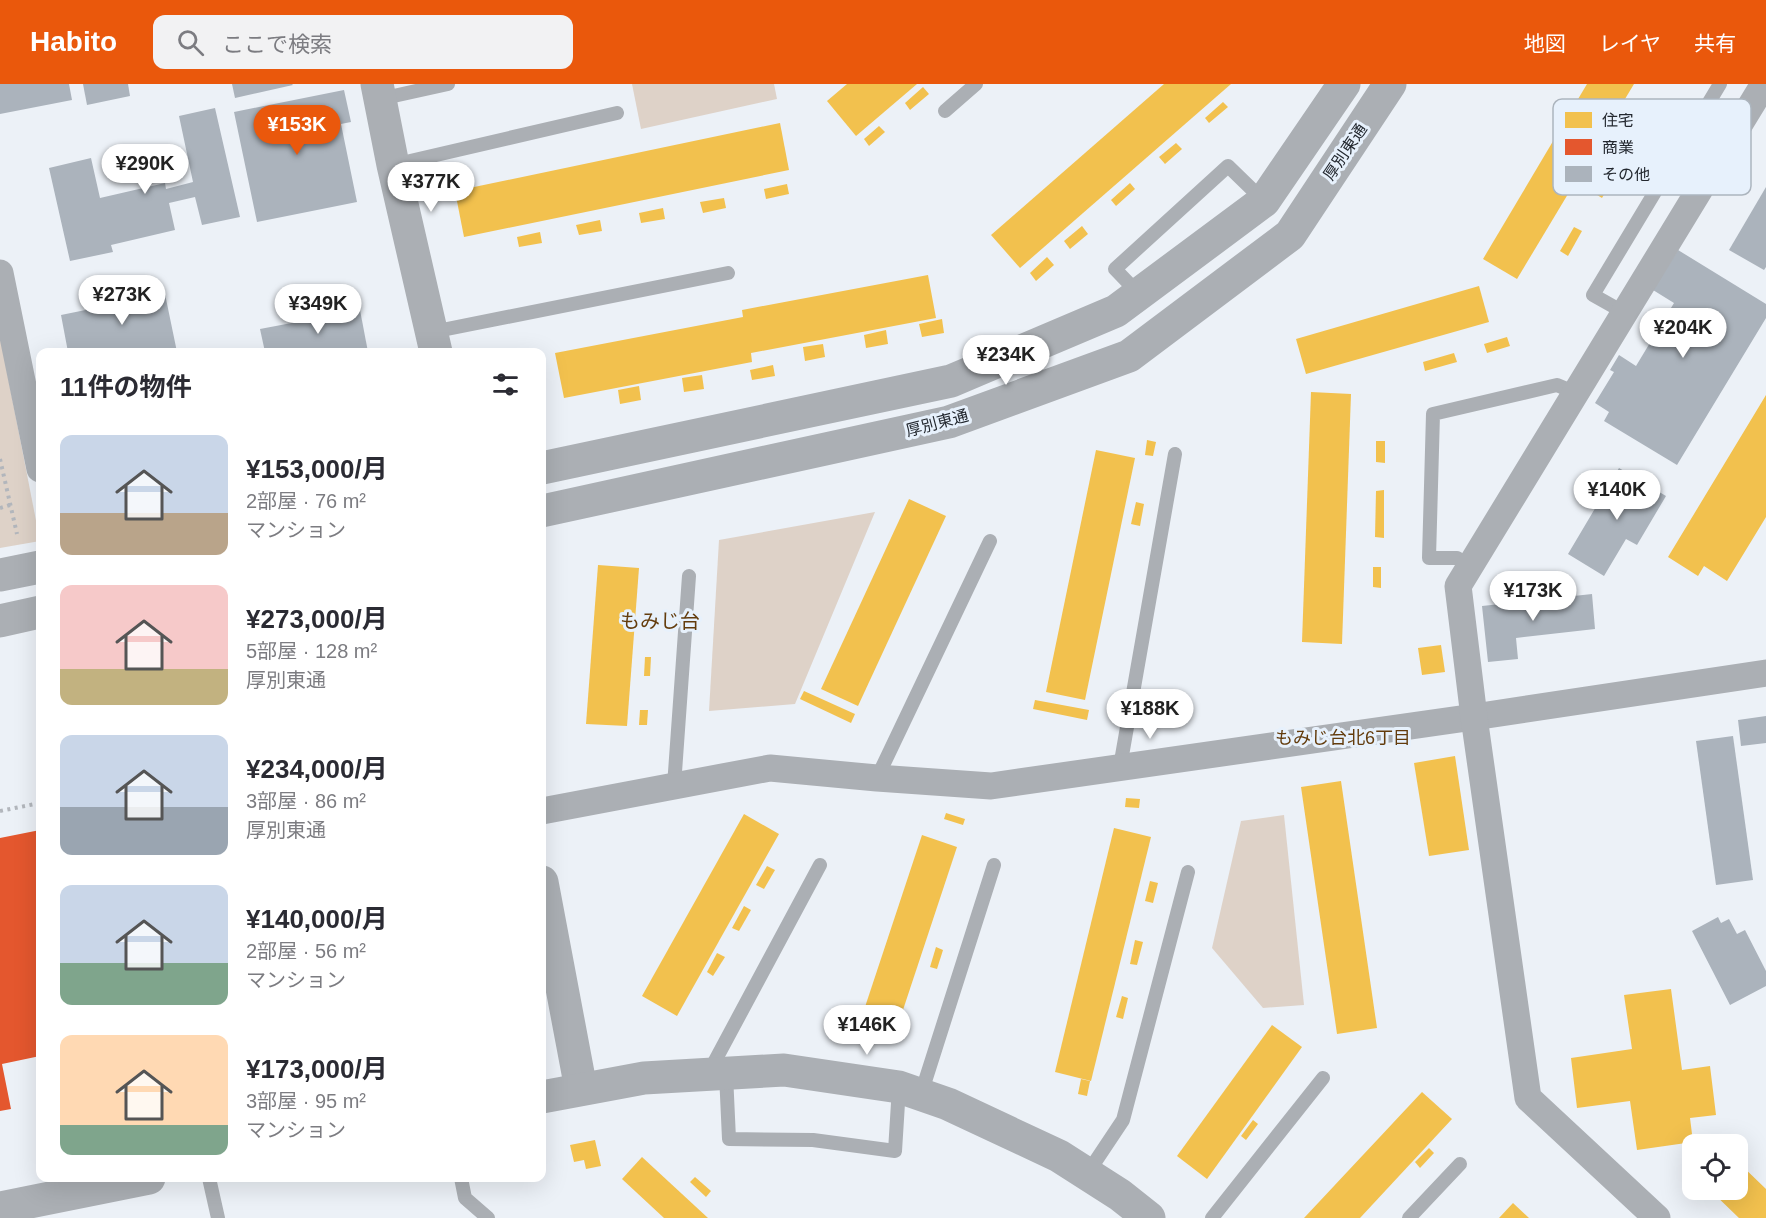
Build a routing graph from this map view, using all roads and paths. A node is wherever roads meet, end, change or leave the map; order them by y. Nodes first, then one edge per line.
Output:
1 (448, 84) edge
2 (976, 84) edge
3 (1344, 84) edge
4 (1390, 84) edge
5 (1720, 84) edge
6 (1764, 84) edge
7 (378, 91) edge
8 (1711, 99) edge
9 (1751, 105) edge
10 (945, 111) dead end
11 (617, 113) dead end
12 (393, 165) junction
13 (1653, 195) edge
14 (1697, 195) edge
15 (1264, 201) junction
16 (0, 273) edge
17 (728, 273) dead end
18 (1139, 294) junction
19 (1625, 313) junction
20 (434, 342) edge
21 (1576, 393) junction
22 (36, 449) edge
23 (1175, 454) dead end
24 (0, 459) edge
25 (546, 467) edge
26 (10, 505) junction
27 (0, 508) edge
28 (546, 510) edge
29 (17, 534) dead end
30 (990, 541) dead end
31 (1470, 566) junction
32 (36, 568) edge
33 (0, 576) edge
34 (688, 576) dead end
35 (36, 613) edge
36 (0, 621) edge
37 (1766, 673) edge
38 (1474, 717) junction
39 (1120, 767) junction
40 (877, 778) junction
41 (674, 786) junction
42 (36, 804) edge
43 (546, 810) edge
44 (0, 811) edge
45 (820, 865) dead end
46 (994, 865) dead end
47 (1188, 872) dead end
48 (546, 903) edge
49 (716, 1074) junction
50 (1323, 1078) dead end
51 (581, 1089) junction
52 (910, 1091) junction
53 (546, 1096) edge
54 (1460, 1164) dead end
55 (1087, 1174) junction
56 (133, 1182) edge
57 (210, 1182) edge
58 (461, 1182) edge
59 (0, 1208) edge
60 (218, 1218) edge
61 (488, 1218) edge
62 (1149, 1218) edge
63 (1212, 1218) edge
64 (1409, 1218) edge
65 (1658, 1218) edge

1 - 7 lane
2 - 10 lane
3 - 15 street
4 - 28 street, 厚別東通
5 - 8 lane
6 - 9 street
7 - 12 street
11 - 12 lane
12 - 20 street
13 - 19 lane
14 - 19 street
15 - 18 street
15 - 18 lane
16 - 22 street
17 - 20 lane
18 - 25 street
19 - 21 street
21 - 31 street
21 - 31 lane
23 - 39 lane
24 - 26 path
26 - 27 path
26 - 29 path
30 - 40 lane
31 - 38 street
32 - 33 street
34 - 41 lane
35 - 36 street
37 - 38 street
38 - 39 street
38 - 65 street
39 - 40 street
40 - 41 street
41 - 43 street
42 - 44 path
45 - 49 lane
46 - 52 lane
47 - 55 lane
48 - 51 street
49 - 51 street
49 - 52 street
49 - 52 lane
50 - 63 lane
51 - 53 street
52 - 55 street
54 - 64 lane
55 - 62 street
56 - 59 street
57 - 60 lane
58 - 61 lane

